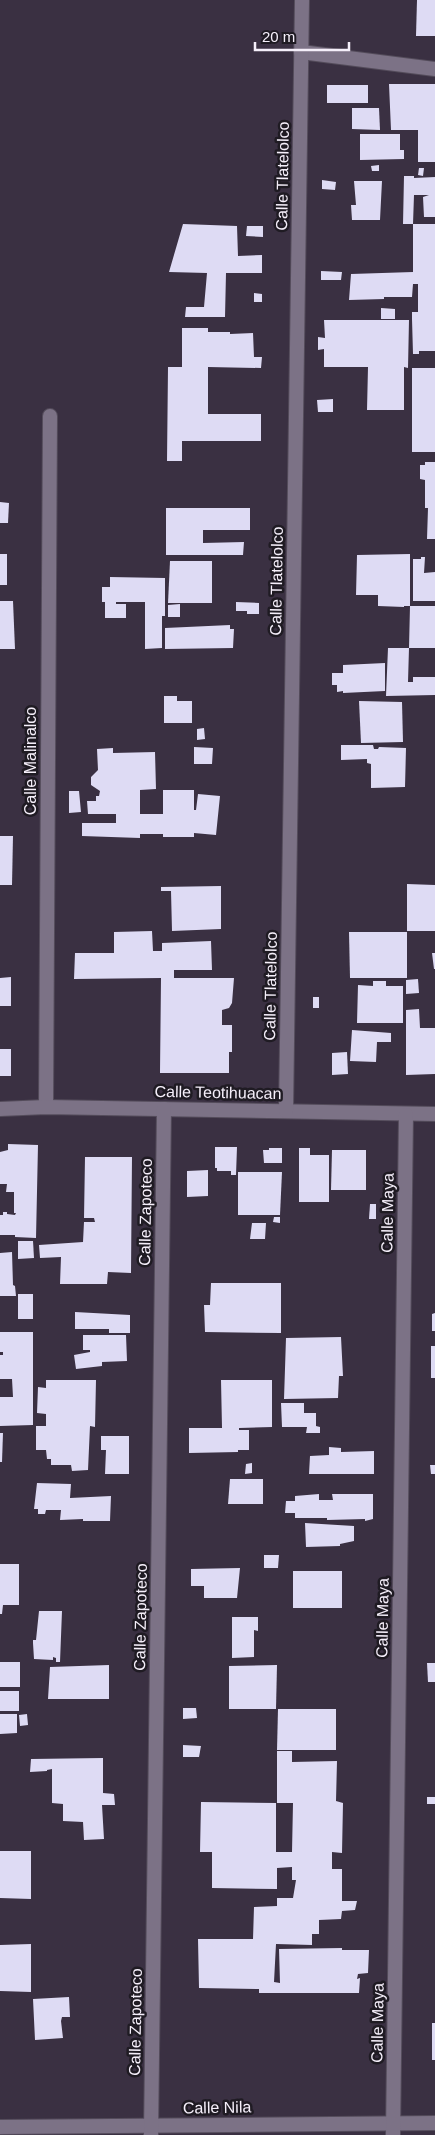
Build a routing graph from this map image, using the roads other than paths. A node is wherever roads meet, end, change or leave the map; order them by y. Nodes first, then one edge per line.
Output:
1 (302, 0) edge
2 (301, 52) junction
3 (435, 69) edge
4 (50, 416) dead end
5 (46, 1107) junction
6 (0, 1109) edge
7 (164, 1109) junction
8 (286, 1111) junction
9 (435, 1114) edge
10 (406, 1115) junction
11 (435, 2123) edge
12 (0, 2127) edge
13 (393, 2129) edge
14 (151, 2130) edge

1 - 2 street, Calle Tlatelolco
2 - 3 street
2 - 8 street, Calle Tlatelolco
4 - 5 street, Calle Malinalco
5 - 6 street, Calle Teotihuacan
5 - 7 street, Calle Teotihuacan
7 - 8 street, Calle Teotihuacan
7 - 14 street, Calle Zapoteco
8 - 10 street, Calle Teotihuacan
9 - 10 street, Calle Teotihuacan
10 - 13 street, Calle Maya
11 - 13 street, Calle Nila
12 - 14 street, Calle Nila
13 - 14 street, Calle Nila

